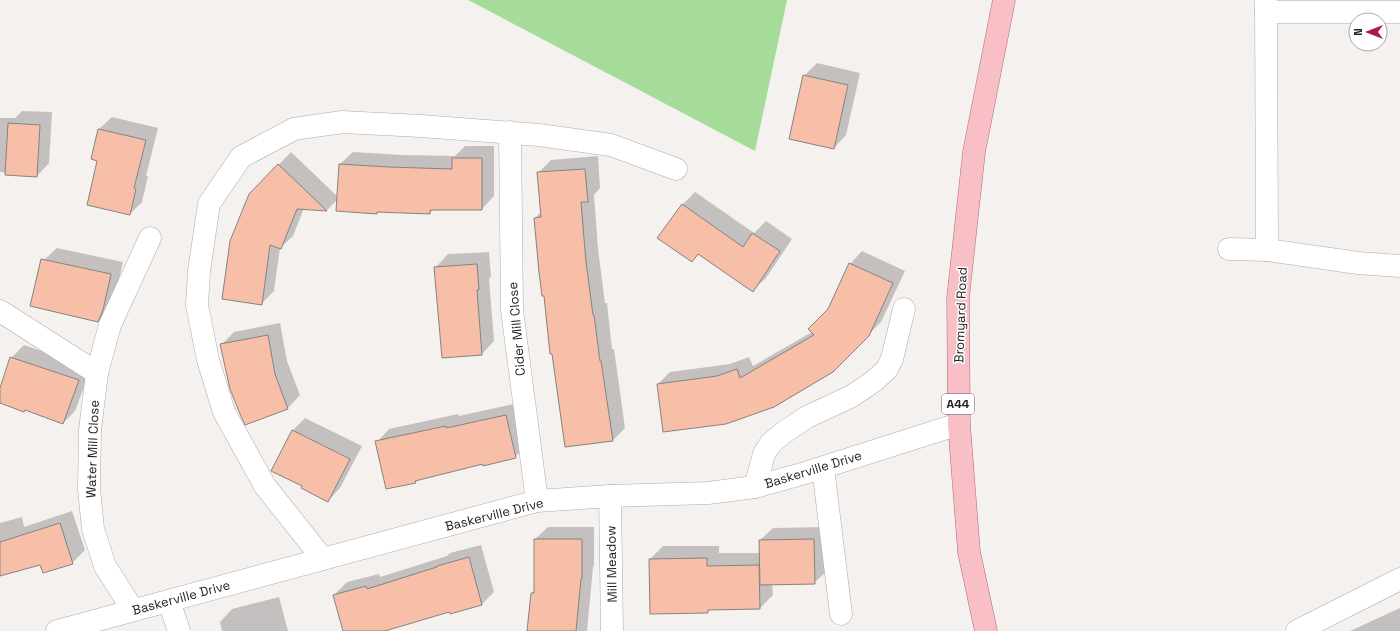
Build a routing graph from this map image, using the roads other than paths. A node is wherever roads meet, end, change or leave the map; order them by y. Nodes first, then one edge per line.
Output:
1 (1004, 0) edge
2 (1266, 6) edge
3 (1400, 12) edge
4 (510, 132) junction
5 (676, 169) dead end
6 (150, 238) dead end
7 (1229, 249) dead end
8 (1267, 250) junction
9 (1400, 266) edge
10 (904, 309) dead end
11 (0, 311) edge
12 (97, 374) junction
13 (958, 424) junction
14 (823, 468) junction
15 (755, 487) junction
16 (610, 496) junction
17 (537, 501) junction
18 (323, 559) junction
19 (1400, 579) edge
20 (169, 600) junction
21 (133, 610) junction
22 (842, 614) dead end
23 (57, 631) edge
24 (179, 631) edge
25 (612, 631) edge
26 (986, 631) edge
27 (1297, 631) edge

1 - 13 main road, Bromyard Road / A44
2 - 3 street
2 - 8 street
4 - 5 street
4 - 17 street, Cider Mill Close
4 - 18 street
6 - 12 street, Water Mill Close
7 - 8 street
8 - 9 street
10 - 15 street
11 - 12 street
12 - 21 street, Water Mill Close
13 - 14 street, Baskerville Drive
13 - 26 main road, Bromyard Road / A44
14 - 15 street, Baskerville Drive
14 - 22 street
15 - 16 street, Baskerville Drive
16 - 17 street, Baskerville Drive
16 - 25 street, Mill Meadow
17 - 18 street, Baskerville Drive
18 - 20 street, Baskerville Drive
19 - 27 street
20 - 21 street, Baskerville Drive
20 - 24 street
21 - 23 street, Baskerville Drive

